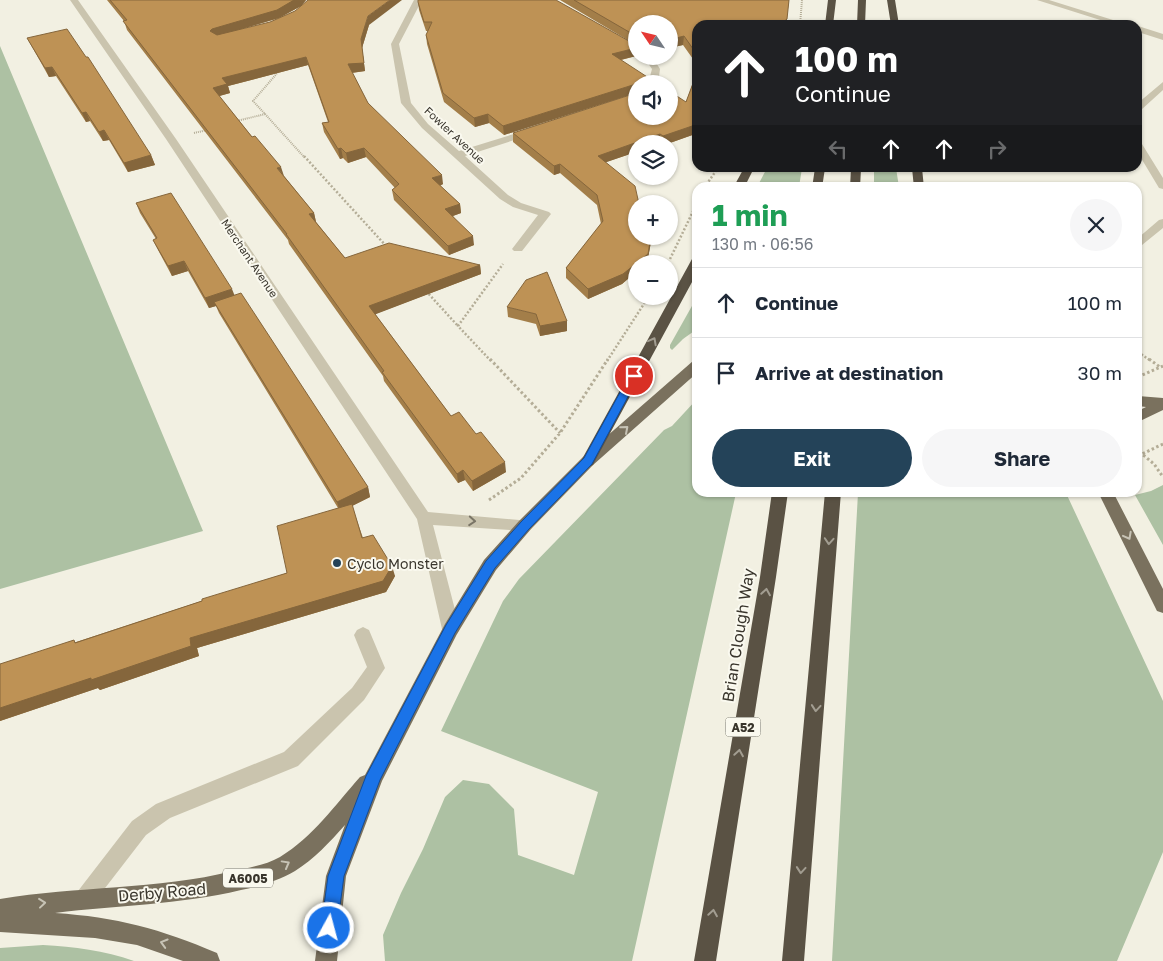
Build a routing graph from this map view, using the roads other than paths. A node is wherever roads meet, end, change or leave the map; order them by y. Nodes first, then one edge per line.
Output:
1 (74, 0) edge
2 (418, 0) edge
3 (832, 0) edge
4 (862, 0) edge
5 (891, 0) edge
6 (1041, 0) edge
7 (830, 20) edge
8 (861, 20) edge
9 (894, 20) edge
10 (1108, 20) edge
11 (1142, 30) edge
12 (1163, 37) edge
13 (1163, 86) edge
14 (1142, 104) edge
15 (539, 129) edge
16 (1142, 152) edge
17 (458, 156) junction
18 (1150, 164) junction
19 (1163, 165) edge
20 (1163, 186) edge
21 (1163, 222) edge
22 (1142, 240) edge
23 (518, 249) road end
24 (692, 270) edge
25 (692, 369) edge
26 (1142, 401) edge
27 (1163, 404) edge
28 (1142, 415) edge
29 (588, 461) junction
30 (779, 497) edge
31 (833, 497) edge
32 (1108, 497) edge
33 (424, 518) junction
34 (525, 525) junction
35 (1163, 606) edge
36 (450, 629) junction
37 (363, 635) dead end
38 (374, 776) junction
39 (85, 898) junction
40 (0, 910) edge
41 (0, 921) edge
42 (209, 961) edge
43 (326, 961) edge
44 (705, 961) edge
45 (793, 961) edge

1 - 33 street, Merchant Avenue
2 - 17 street, Fowler Avenue
3 - 7 highway
4 - 8 highway
5 - 9 highway
6 - 10 street
11 - 12 street
13 - 14 street
15 - 17 street
16 - 18 street
17 - 23 street, Fowler Avenue
18 - 19 street
18 - 20 street
21 - 22 street
29 -> 24 highway
29 -> 25 main road, A6005
26 - 27 main road
27 - 28 main road
29 - 34 main road, A6005
44 -> 30 highway, Brian Clough Way / A52
31 -> 45 highway
32 -> 35 main road
33 -> 34 street
33 - 36 street, Merchant Avenue
34 - 36 main road, A6005
36 - 38 main road, A6005
37 - 39 street
39 -> 38 main road, Derby Road / A6005
38 - 43 main road
40 -> 39 main road, Derby Road / A6005
42 -> 41 main road

